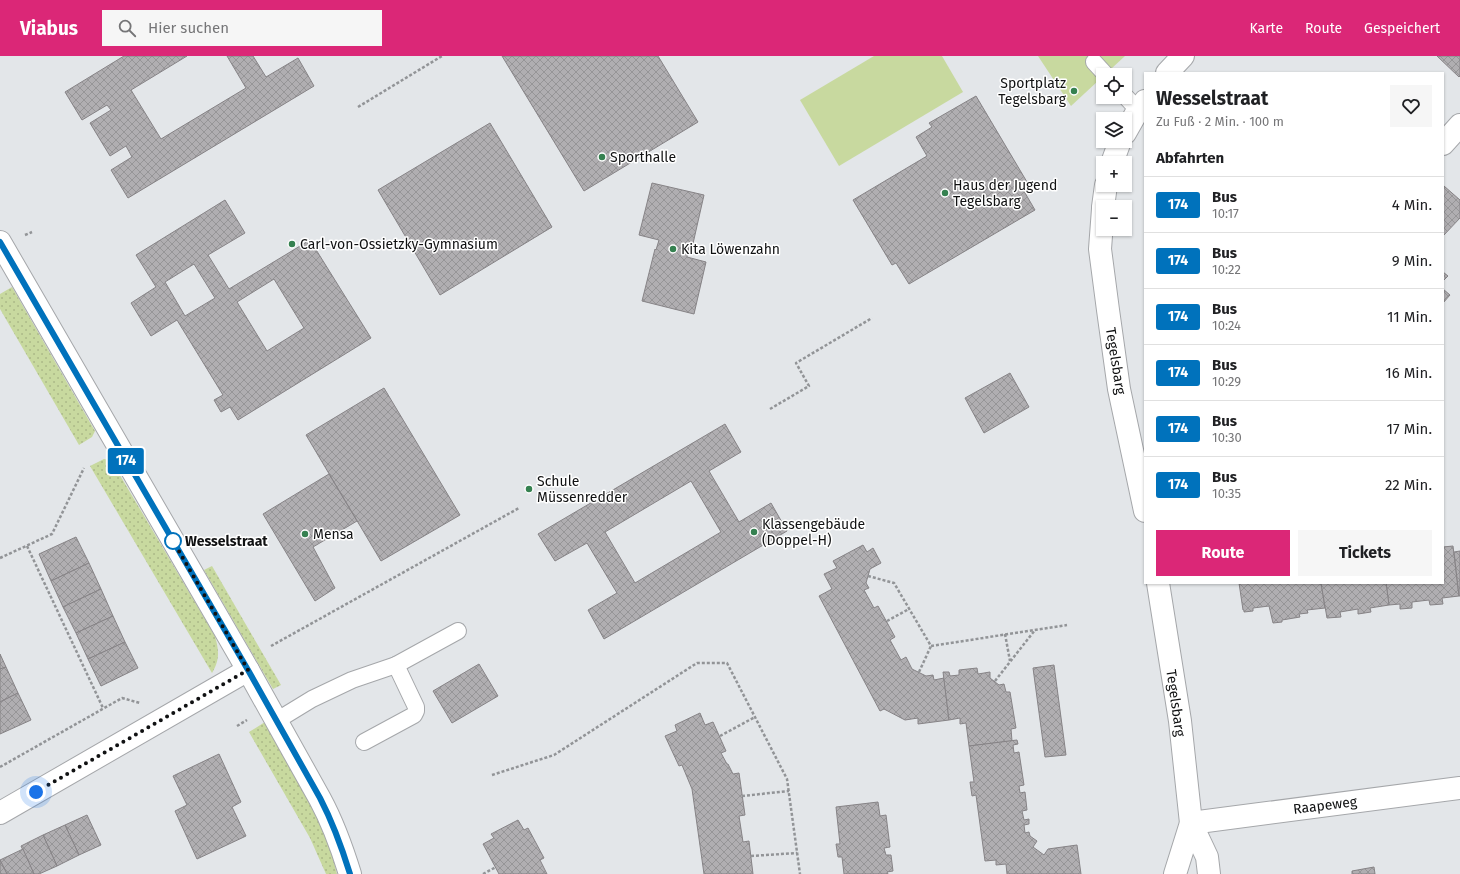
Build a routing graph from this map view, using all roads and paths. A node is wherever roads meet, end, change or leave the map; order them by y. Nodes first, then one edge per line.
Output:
1 (442, 56) edge
2 (1183, 56) edge
3 (1094, 62) dead end
4 (1100, 68) edge
5 (1168, 72) edge
6 (1136, 102) edge
7 (358, 107) dead end
8 (1132, 113) edge
9 (1460, 126) edge
10 (1444, 143) edge
11 (1101, 236) edge
12 (0, 242) edge
13 (872, 318) dead end
14 (770, 409) dead end
15 (84, 468) dead end
16 (1144, 507) edge
17 (519, 508) dead end
18 (27, 546) junction
19 (0, 558) edge
20 (868, 576) dead end
21 (1158, 584) edge
22 (909, 609) junction
23 (887, 621) dead end
24 (1067, 624) dead end
25 (1035, 630) junction
26 (458, 631) dead end
27 (1005, 634) junction
28 (271, 646) dead end
29 (931, 646) junction
30 (1010, 662) junction
31 (396, 665) junction
32 (248, 670) junction
33 (919, 672) dead end
34 (995, 681) dead end
35 (103, 708) junction
36 (172, 714) junction
37 (755, 717) junction
38 (276, 721) junction
39 (720, 736) dead end
40 (364, 742) dead end
41 (0, 767) edge
42 (492, 775) dead end
43 (1460, 788) edge
44 (789, 791) junction
45 (742, 796) dead end
46 (0, 813) edge
47 (1190, 823) junction
48 (797, 853) junction
49 (751, 856) dead end
50 (496, 867) dead end
51 (350, 874) edge
52 (483, 874) edge
53 (800, 874) edge
54 (1175, 874) edge
55 (1209, 874) edge

1 - 7 path
2 - 5 street
3 - 4 lane
6 - 8 street
9 - 10 street
11 - 16 street, Tegelsbarg
12 - 32 street
13 - 14 path
15 - 18 path
17 - 28 path
18 - 19 path
18 - 35 path
20 - 22 path
21 - 47 street, Tegelsbarg
22 - 23 path
22 - 29 path
24 - 25 path
25 - 27 path
25 - 30 path
26 - 31 lane
27 - 29 path
27 - 30 path
29 - 33 path
30 - 34 path
31 - 38 lane
31 - 40 lane
32 - 36 street
32 - 38 street
35 - 36 path
35 - 41 path
36 - 46 street
37 - 39 path
37 - 42 path
37 - 44 path
38 - 51 street
43 - 47 street, Raapeweg
44 - 45 path
44 - 48 path
47 - 54 street, Tegelsbarg
47 - 55 street, Tegelsbarg
48 - 49 path
48 - 53 path
50 - 52 path

